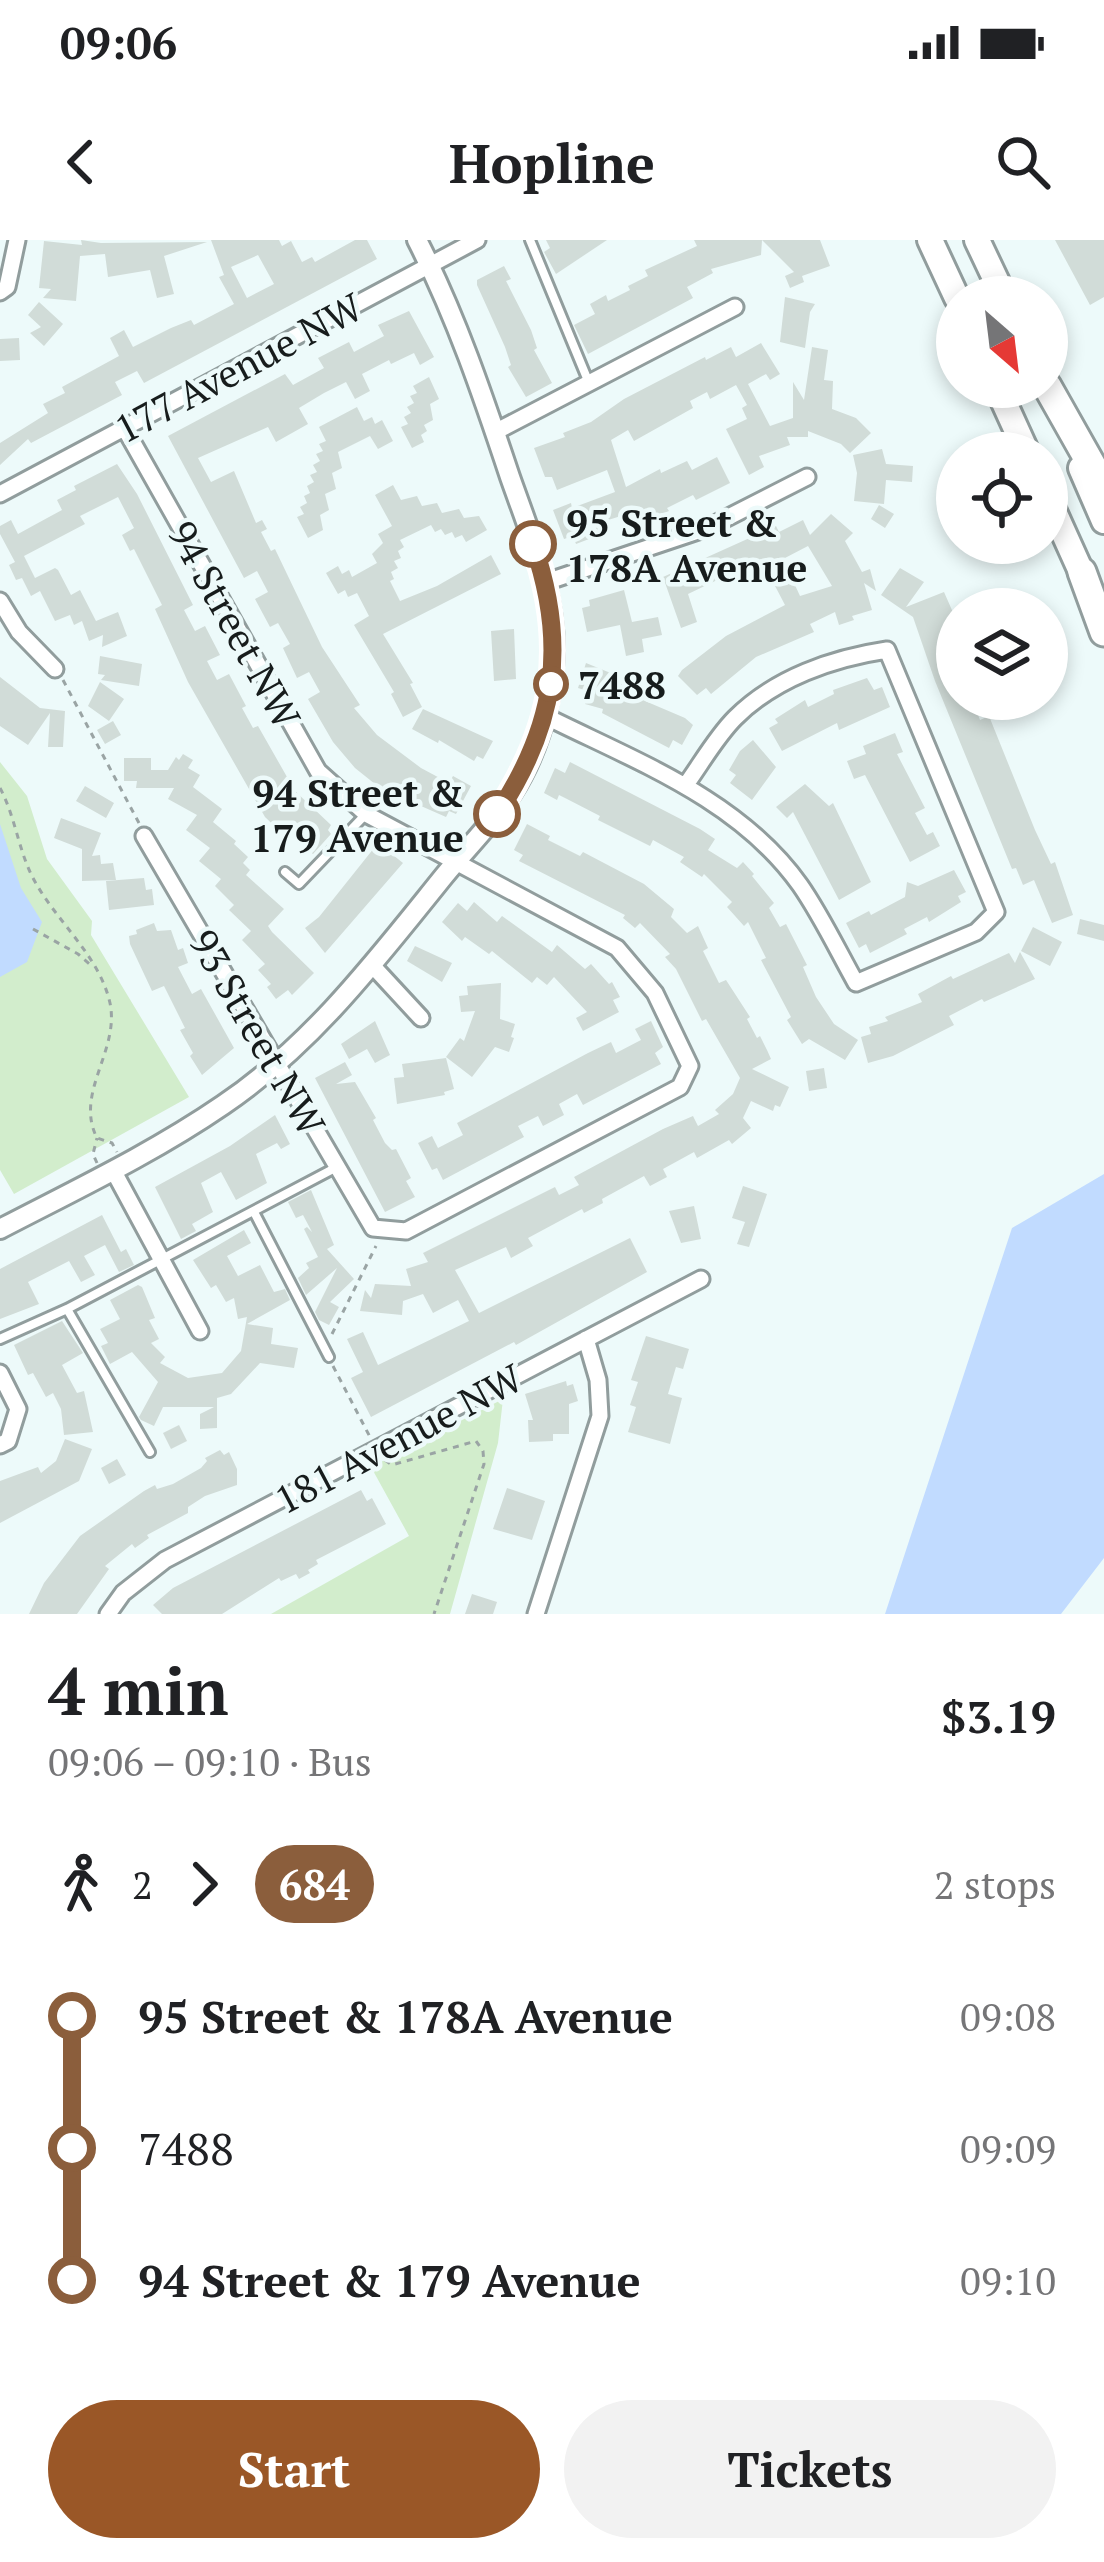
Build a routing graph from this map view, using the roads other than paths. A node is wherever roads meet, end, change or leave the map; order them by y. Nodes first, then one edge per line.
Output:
1 (17, 240) edge
2 (417, 240) edge
3 (477, 240) edge
4 (530, 240) edge
5 (930, 240) edge
6 (977, 240) edge
7 (430, 266) junction
8 (947, 276) edge
9 (994, 276) edge
10 (0, 292) edge
11 (735, 307) dead end
12 (589, 383) junction
13 (1056, 408) edge
14 (1059, 408) edge
15 (124, 427) junction
16 (495, 432) junction
17 (807, 477) dead end
18 (1104, 487) edge
19 (0, 494) edge
20 (1104, 521) edge
21 (1068, 542) edge
22 (1082, 572) junction
23 (546, 582) junction
24 (0, 602) edge
25 (1104, 621) edge
26 (1104, 632) edge
27 (55, 669) road end
28 (545, 716) junction
29 (685, 786) junction
30 (366, 814) junction
31 (144, 836) road end
32 (457, 860) junction
33 (285, 872) dead end
34 (372, 964) junction
35 (421, 1018) dead end
36 (277, 1066) junction
37 (337, 1168) junction
38 (113, 1170) junction
39 (254, 1212) junction
40 (0, 1229) edge
41 (378, 1229) joint
42 (161, 1259) junction
43 (701, 1279) dead end
44 (67, 1309) junction
45 (200, 1331) dead end
46 (0, 1339) edge
47 (586, 1339) junction
48 (329, 1357) road end
49 (0, 1373) edge
50 (4, 1443) edge
51 (150, 1452) dead end
52 (108, 1614) edge
53 (536, 1614) edge

1 - 10 street
2 - 7 street
3 - 7 street, 177 Avenue NW
4 - 12 lane
5 - 8 main road
6 - 9 main road
7 - 15 street, 177 Avenue NW
7 - 16 street
11 - 12 street
12 - 16 street
13 - 20 main road
14 - 18 highway
15 - 19 street, 177 Avenue NW
15 - 30 street, 94 Street NW
16 - 23 street
17 - 23 street
21 - 22 main road
22 - 25 main road
22 - 26 highway
23 - 28 street
24 - 27 street
28 - 29 street
28 - 32 street
29 - 29 street
30 - 32 street, 94 Street NW
30 - 33 lane
31 - 36 street, 93 Street NW
32 - 34 street
32 - 41 street, 94 Street NW
34 - 35 street
34 - 36 street
36 - 37 street, 93 Street NW
36 - 38 street
37 - 39 lane
37 - 41 street, 93 Street NW
38 - 40 street
38 - 42 street
39 - 42 lane
39 - 48 lane
42 - 44 lane
42 - 45 street
43 - 47 street, 181 Avenue NW
44 - 46 lane
44 - 51 lane
47 - 52 street, 181 Avenue NW
47 - 53 street
49 - 50 street

